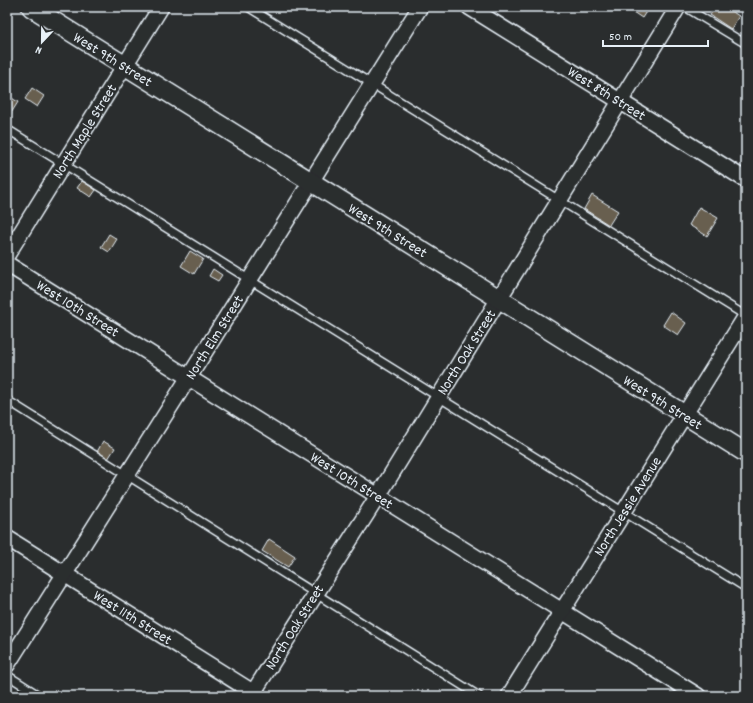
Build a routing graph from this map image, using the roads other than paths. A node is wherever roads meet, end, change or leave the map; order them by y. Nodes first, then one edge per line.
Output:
1 (30, 7) edge
2 (161, 7) edge
3 (248, 7) edge
4 (420, 7) edge
5 (469, 7) edge
6 (678, 7) edge
7 (685, 7) edge
8 (746, 44) edge
9 (124, 66) junction
10 (372, 84) junction
11 (621, 102) junction
12 (7, 129) edge
13 (63, 164) junction
14 (746, 180) edge
15 (311, 182) junction
16 (559, 200) junction
17 (7, 255) edge
18 (7, 264) edge
19 (250, 280) junction
20 (499, 299) junction
21 (746, 316) edge
22 (189, 378) junction
23 (438, 397) junction
24 (7, 400) edge
25 (684, 415) junction
26 (746, 453) edge
27 (127, 475) junction
28 (378, 496) junction
29 (624, 512) junction
30 (7, 538) edge
31 (64, 574) junction
32 (746, 588) edge
33 (316, 593) junction
34 (562, 611) junction
35 (7, 665) edge
36 (7, 676) edge
37 (254, 695) edge
38 (40, 696) edge
39 (479, 696) edge
40 (509, 696) edge
41 (698, 696) edge

1 - 9 street, West 9th Street
2 - 9 street, North Maple Street
3 - 10 lane
4 - 10 street, North Elm Street
5 - 11 street, West 8th Street
6 - 11 street, North Oak Street
7 - 8 lane
9 - 13 street, North Maple Street
9 - 15 street, West 9th Street
10 - 15 street, North Elm Street
10 - 16 lane
11 - 14 street, West 8th Street
11 - 16 street, North Oak Street
12 - 13 lane
13 - 17 street, North Maple Street
13 - 19 lane
15 - 19 street, North Elm Street
15 - 20 street, West 9th Street
16 - 20 street, North Oak Street
16 - 21 lane
18 - 22 street, West 10th Street
19 - 22 street, North Elm Street
19 - 23 lane
20 - 23 street, North Oak Street
20 - 25 street, West 9th Street
21 - 25 street, North Jessie Avenue
22 - 27 street, North Elm Street
22 - 28 street, West 10th Street
23 - 28 street, North Oak Street
23 - 29 lane
24 - 27 lane
25 - 26 street, West 9th Street
25 - 29 street, North Jessie Avenue
27 - 31 street, North Elm Street
27 - 33 lane
28 - 33 street, North Oak Street
28 - 34 street, West 10th Street
29 - 32 lane
29 - 34 street, North Jessie Avenue
30 - 31 street, West 11th Street
31 - 35 street, North Elm Street
31 - 37 street, West 11th Street
33 - 37 street, North Oak Street
33 - 39 lane
34 - 40 street, North Jessie Avenue
34 - 41 street, West 10th Street
36 - 38 lane

